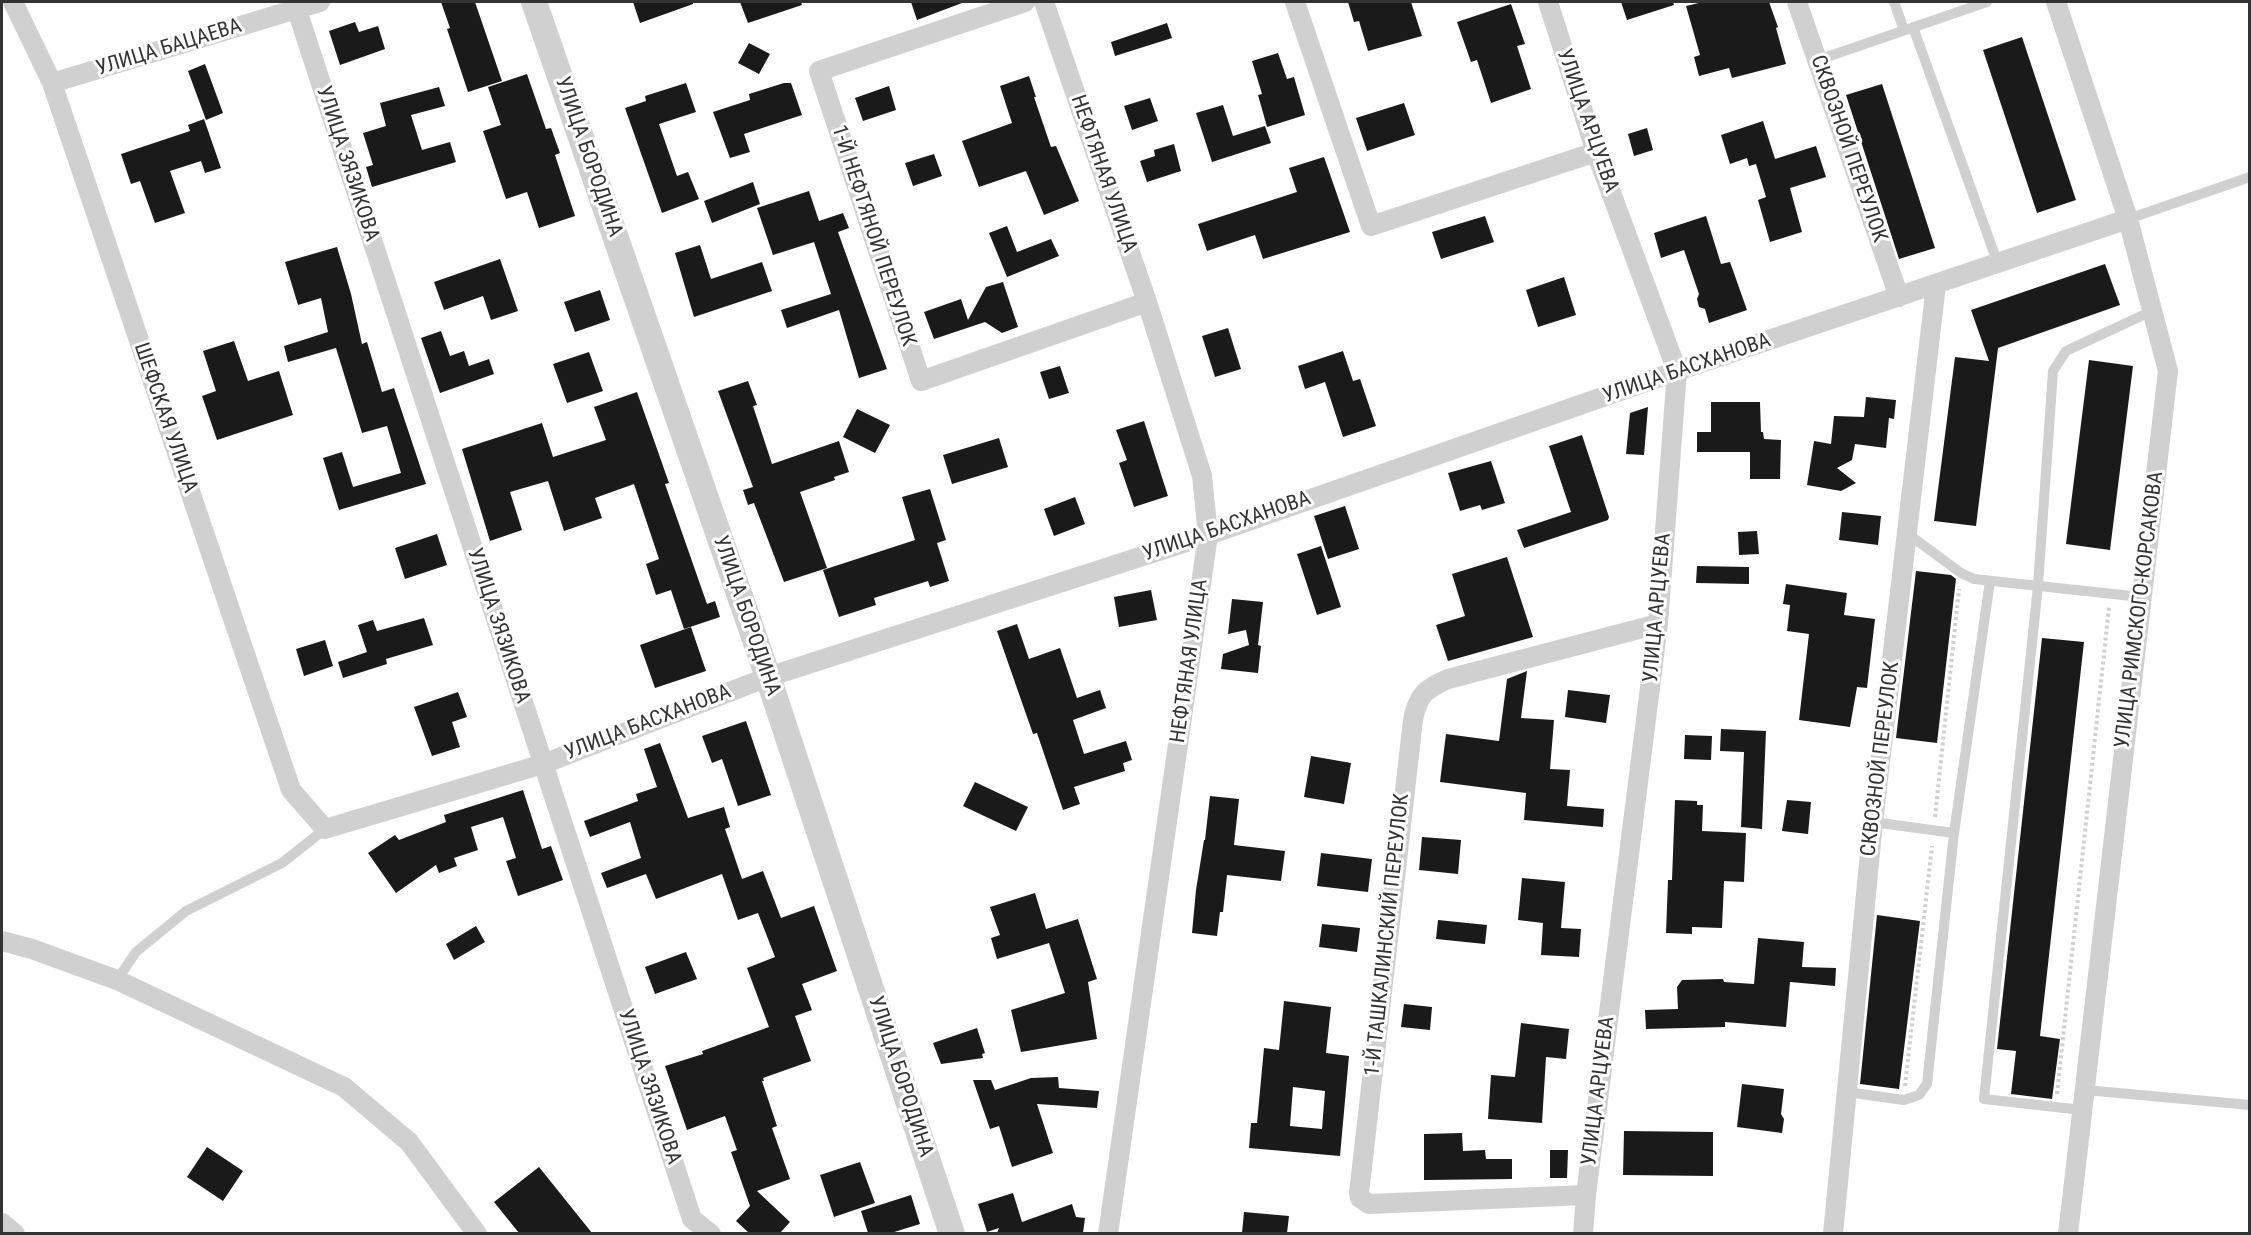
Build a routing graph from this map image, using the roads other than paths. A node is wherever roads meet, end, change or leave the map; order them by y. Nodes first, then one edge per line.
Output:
1 (13, 2) edge
2 (320, 2) edge
3 (534, 2) edge
4 (1025, 2) edge
5 (1044, 2) edge
6 (1295, 2) edge
7 (1548, 2) edge
8 (1797, 2) edge
9 (1894, 2) edge
10 (1987, 2) edge
11 (2056, 2) edge
12 (297, 10) junction
13 (1908, 29) junction
14 (1818, 60) junction
15 (52, 83) junction
16 (1596, 152) junction
17 (2250, 177) edge
18 (2128, 219) junction
19 (1998, 264) junction
20 (1936, 285) junction
21 (1899, 297) junction
22 (1147, 302) junction
23 (2152, 311) junction
24 (1677, 371) junction
25 (1908, 534) junction
26 (1208, 535) junction
27 (1990, 581) junction
28 (2038, 586) junction
29 (2141, 597) junction
30 (1659, 624) junction
31 (768, 677) junction
32 (543, 764) junction
33 (1873, 822) junction
34 (325, 829) junction
35 (1954, 833) junction
36 (2, 941) edge
37 (117, 980) junction
38 (2085, 1090) junction
39 (1847, 1092) junction
40 (2250, 1105) edge
41 (2082, 1110) junction
42 (1586, 1195) junction
43 (2, 1222) edge
44 (15, 1233) edge
45 (477, 1233) edge
46 (711, 1233) edge
47 (952, 1233) edge
48 (1108, 1233) edge
49 (1583, 1233) edge
50 (1833, 1233) edge
51 (2068, 1233) edge

1 - 15 street, ШЕФСКАЯ УЛИЦА
2 - 12 street, УЛИЦА БАЦАЕВА
3 - 31 street, УЛИЦА БОРОДИНА
4 - 22 street, 1-Й НЕФТЯНОЙ ПЕРЕУЛОК
5 - 22 street, НЕФТЯНАЯ УЛИЦА
6 - 16 street
7 - 16 street, УЛИЦА АРЦУЕВА
8 - 14 street, СКВОЗНОЙ ПЕРЕУЛОК
9 - 13 lane
10 - 13 lane
11 - 18 street, УЛИЦА РИМСКОГО-КОРСАКОВА
12 - 15 street, УЛИЦА БАЦАЕВА
12 - 32 street, УЛИЦА ЗЯЗИКОВА
13 - 14 lane
13 - 19 lane
14 - 21 street, СКВОЗНОЙ ПЕРЕУЛОК
15 - 34 street, ШЕФСКАЯ УЛИЦА
16 - 24 street, УЛИЦА АРЦУЕВА
17 - 18 lane
18 - 19 street, УЛИЦА БАСХАНОВА
18 - 23 street, УЛИЦА РИМСКОГО-КОРСАКОВА
19 - 20 street, УЛИЦА БАСХАНОВА
20 - 21 street, УЛИЦА БАСХАНОВА
20 - 25 street, СКВОЗНОЙ ПЕРЕУЛОК
21 - 24 street, УЛИЦА БАСХАНОВА
22 - 26 street, НЕФТЯНАЯ УЛИЦА
23 - 28 lane
23 - 29 street, УЛИЦА РИМСКОГО-КОРСАКОВА
24 - 26 street, УЛИЦА БАСХАНОВА
24 - 30 street, УЛИЦА АРЦУЕВА
25 - 27 lane
25 - 33 street, СКВОЗНОЙ ПЕРЕУЛОК
26 - 31 street, УЛИЦА БАСХАНОВА
26 - 48 street, НЕФТЯНАЯ УЛИЦА
27 - 28 lane
27 - 35 lane
28 - 29 lane
28 - 41 lane
29 - 38 street, УЛИЦА РИМСКОГО-КОРСАКОВА
30 - 42 street, УЛИЦА АРЦУЕВА
30 - 42 street, 1-Й ТАШКАЛИНСКИЙ ПЕРЕУЛОК
31 - 32 street, УЛИЦА БАСХАНОВА
31 - 47 street, УЛИЦА БОРОДИНА
32 - 34 street, УЛИЦА БАСХАНОВА
32 - 46 street, УЛИЦА ЗЯЗИКОВА
33 - 35 lane
33 - 39 street, СКВОЗНОЙ ПЕРЕУЛОК
34 - 37 lane
35 - 39 lane
36 - 37 street
37 - 45 street
38 - 40 lane
38 - 41 street, УЛИЦА РИМСКОГО-КОРСАКОВА
39 - 50 street, СКВОЗНОЙ ПЕРЕУЛОК
41 - 51 street, УЛИЦА РИМСКОГО-КОРСАКОВА
42 - 49 street, УЛИЦА АРЦУЕВА
43 - 44 street

